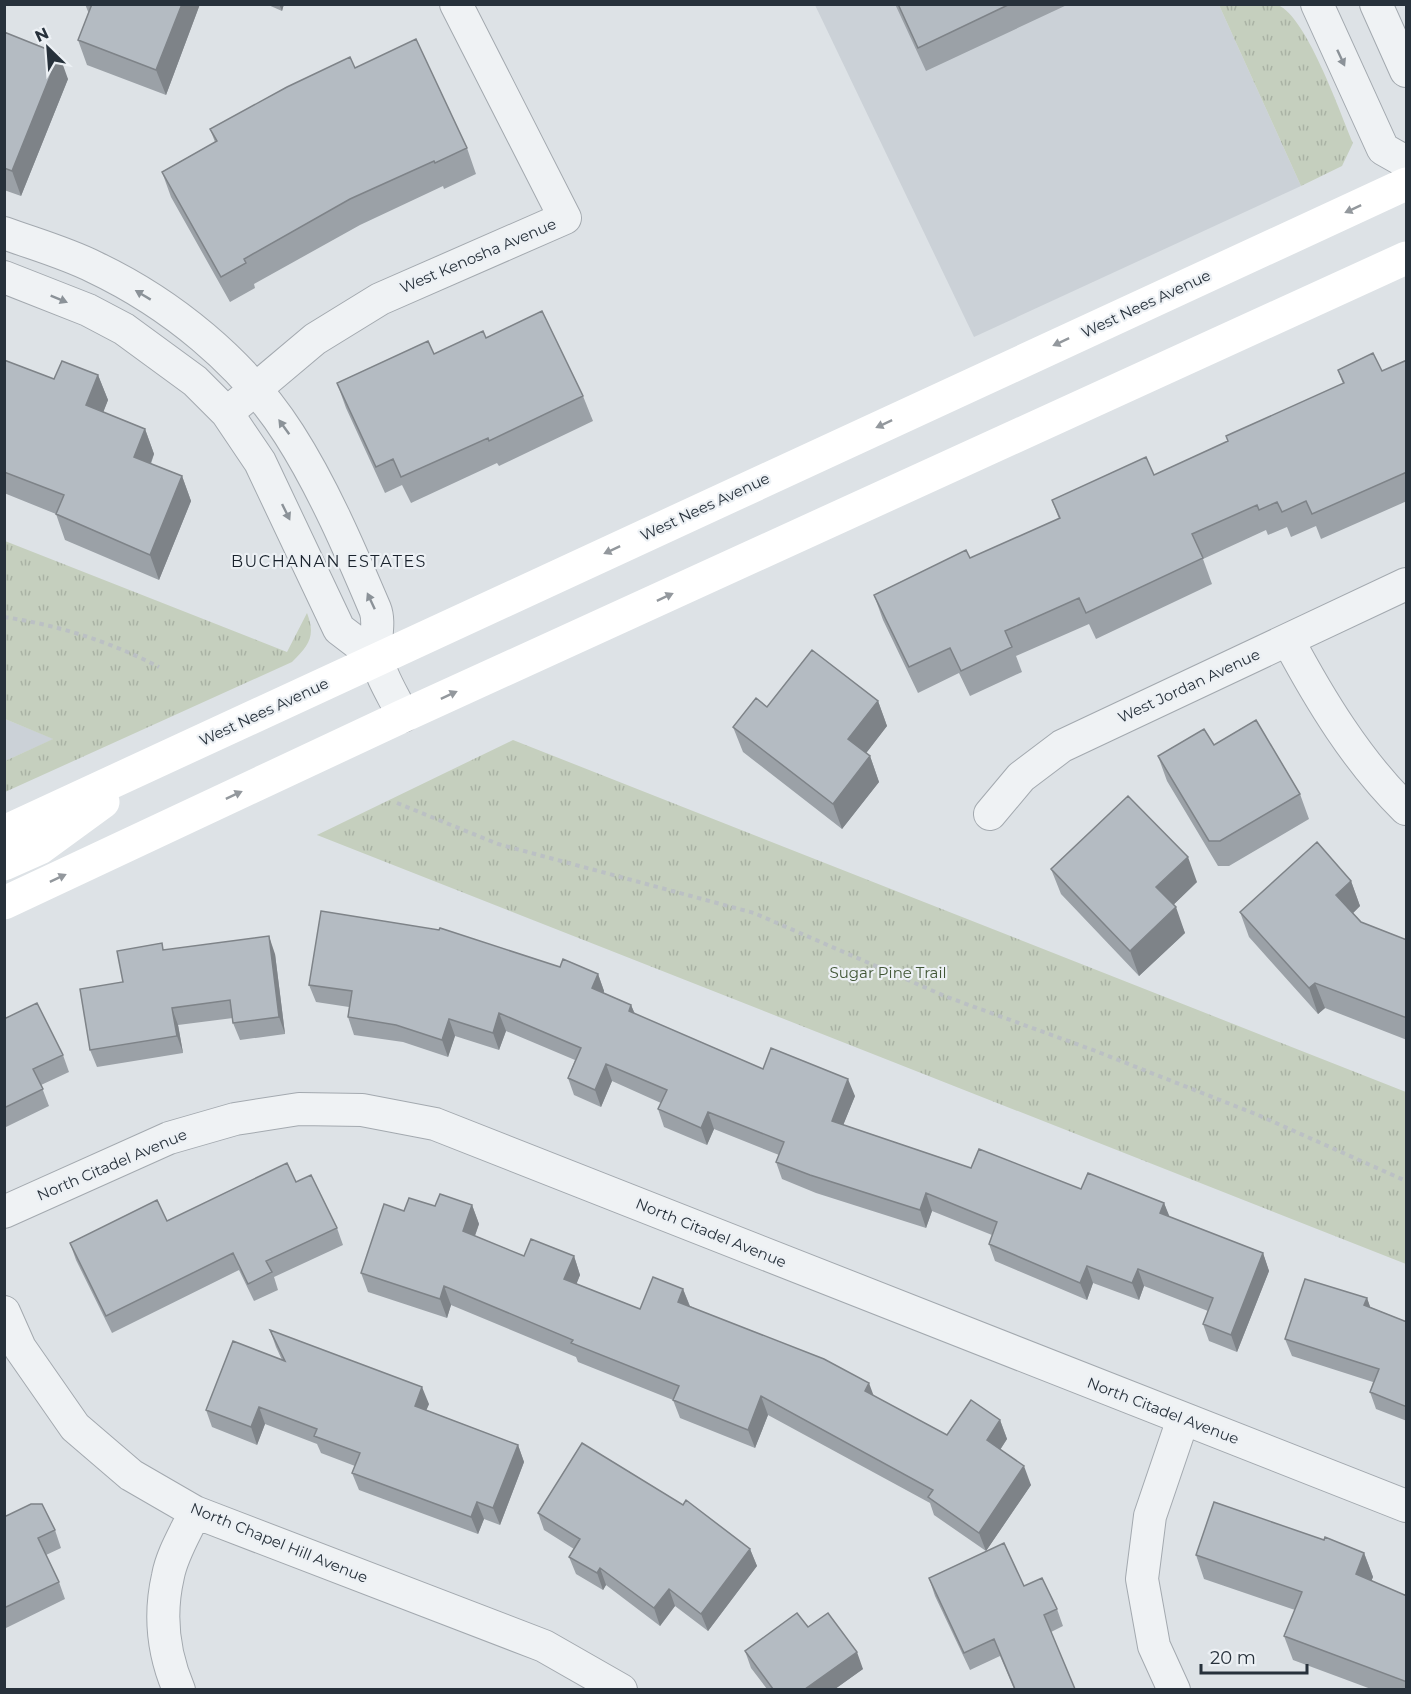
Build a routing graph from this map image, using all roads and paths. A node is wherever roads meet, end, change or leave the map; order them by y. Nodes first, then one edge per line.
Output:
1 (456, 4) edge
2 (1317, 4) edge
3 (1376, 4) edge
4 (1407, 71) edge
5 (1407, 162) edge
6 (1407, 184) edge
7 (4, 233) edge
8 (1407, 258) edge
9 (4, 277) edge
10 (255, 389) junction
11 (227, 413) junction
12 (1407, 584) edge
13 (4, 617) edge
14 (1288, 640) junction
15 (376, 658) junction
16 (159, 667) dead end
17 (404, 716) junction
18 (160, 761) junction
19 (397, 803) dead end
20 (1407, 809) edge
21 (990, 814) dead end
22 (4, 832) edge
23 (4, 864) edge
24 (4, 903) edge
25 (1407, 1181) edge
26 (4, 1212) edge
27 (4, 1312) edge
28 (1183, 1419) junction
29 (1407, 1506) edge
30 (195, 1512) junction
31 (179, 1689) edge
32 (621, 1689) edge
33 (1174, 1689) edge

1 - 10 street, West Kenosha Avenue
2 -> 5 street
3 - 4 street
6 -> 15 main road, West Nees Avenue
10 -> 7 street
17 -> 8 main road
9 -> 11 street
10 - 11 street, West Kenosha Avenue
15 -> 10 street
11 -> 15 street
12 - 14 street, West Jordan Avenue
13 - 16 path
14 - 20 street
14 - 21 street, West Jordan Avenue
15 - 17 street
15 - 18 main road, West Nees Avenue
24 -> 17 main road
18 - 22 main road, West Nees Avenue
18 - 23 main road
19 - 25 path
26 - 28 street, North Citadel Avenue
27 - 30 street, North Chapel Hill Avenue
28 - 29 street, North Citadel Avenue
28 - 33 street
30 - 31 street
30 - 32 street, North Chapel Hill Avenue

